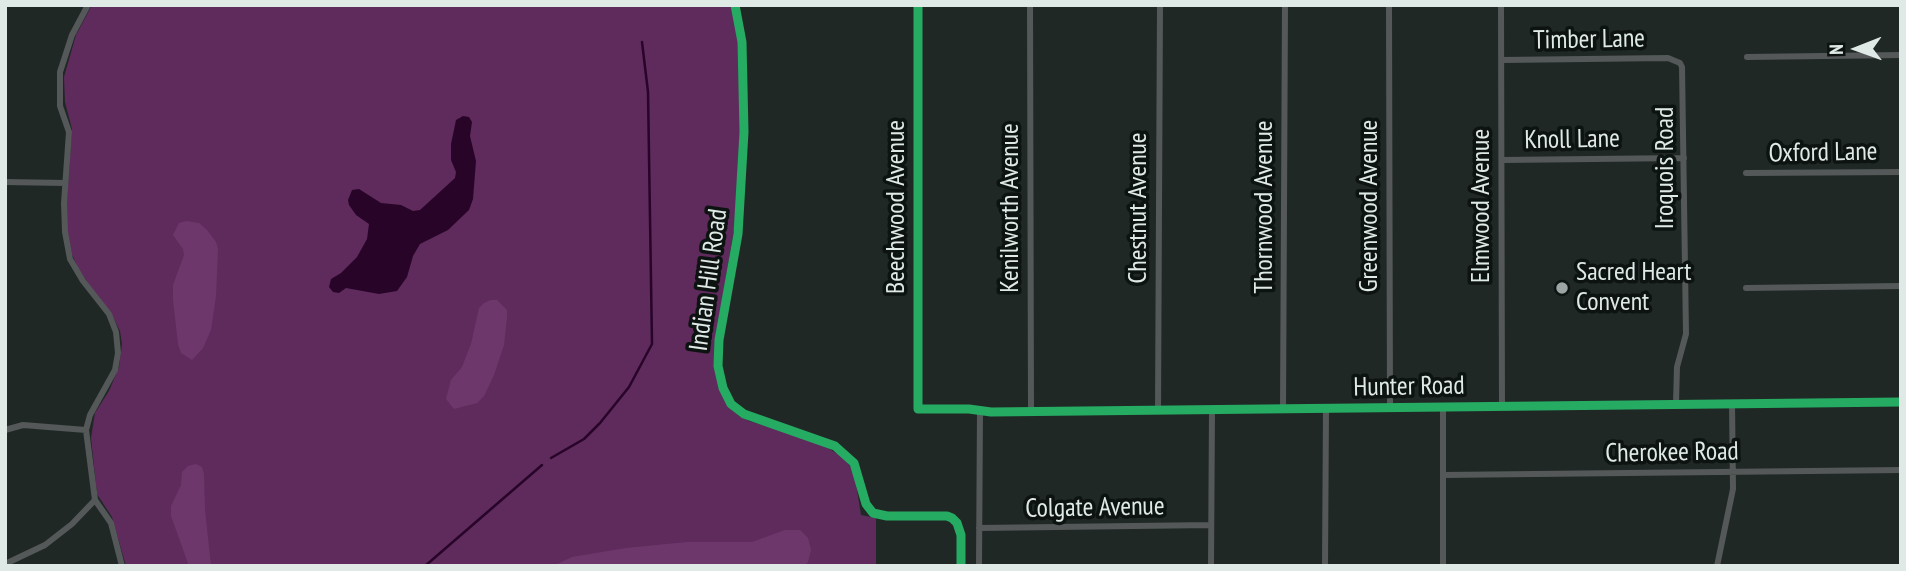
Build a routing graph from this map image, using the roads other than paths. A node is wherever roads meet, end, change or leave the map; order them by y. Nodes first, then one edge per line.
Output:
1 (88, 5) edge
2 (735, 5) edge
3 (918, 5) edge
4 (1030, 5) edge
5 (1160, 5) edge
6 (1285, 5) edge
7 (1389, 5) edge
8 (1502, 5) edge
9 (1901, 55) edge
10 (1747, 57) dead end
11 (1502, 60) junction
12 (1676, 61) joint
13 (1684, 158) junction
14 (1502, 160) junction
15 (1901, 172) edge
16 (1746, 173) dead end
17 (5, 182) edge
18 (65, 183) junction
19 (1901, 286) edge
20 (1746, 288) dead end
21 (1901, 402) edge
22 (1676, 403) junction
23 (1732, 403) junction
24 (1502, 407) junction
25 (1390, 408) junction
26 (1443, 408) junction
27 (918, 409) joint
28 (1283, 409) junction
29 (1326, 409) junction
30 (1158, 410) junction
31 (1212, 410) junction
32 (981, 411) junction
33 (1031, 412) junction
34 (5, 430) edge
35 (86, 430) junction
36 (1901, 470) edge
37 (1734, 472) junction
38 (1443, 475) junction
39 (95, 500) junction
40 (1211, 526) junction
41 (979, 528) junction
42 (5, 564) edge
43 (122, 566) edge
44 (961, 566) edge
45 (979, 566) edge
46 (1211, 566) edge
47 (1325, 566) edge
48 (1443, 566) edge
49 (1717, 566) edge

1 - 18 street
2 - 44 street, Indian Hill Road
3 - 27 street, Beechwood Avenue
4 - 33 street, Kenilworth Avenue
5 - 30 street, Chestnut Avenue
6 - 28 street, Thornwood Avenue
7 - 25 street, Greenwood Avenue
8 - 11 street, Elmwood Avenue
9 - 10 street
11 - 12 street, Timber Lane
11 - 14 street, Elmwood Avenue
12 - 13 street, Iroquois Road
13 - 14 street, Knoll Lane
13 - 22 street, Iroquois Road
14 - 24 street, Elmwood Avenue
15 - 16 street, Oxford Lane
17 - 18 street
18 - 35 street
19 - 20 street
21 - 23 street, Hunter Road
22 - 23 street, Hunter Road
22 - 24 street, Hunter Road
23 - 37 street
24 - 26 street, Hunter Road
25 - 26 street, Hunter Road
25 - 29 street, Hunter Road
26 - 38 street
27 - 32 street, Hunter Road
28 - 29 street, Hunter Road
28 - 31 street, Hunter Road
29 - 47 street
30 - 31 street, Hunter Road
30 - 33 street, Hunter Road
31 - 40 street
32 - 33 street, Hunter Road
32 - 41 street
34 - 35 street
35 - 39 street
36 - 37 street, Cherokee Road
37 - 38 street, Cherokee Road
37 - 49 street
38 - 48 street
39 - 42 street
39 - 43 street
40 - 41 street, Colgate Avenue
40 - 46 street
41 - 45 street

